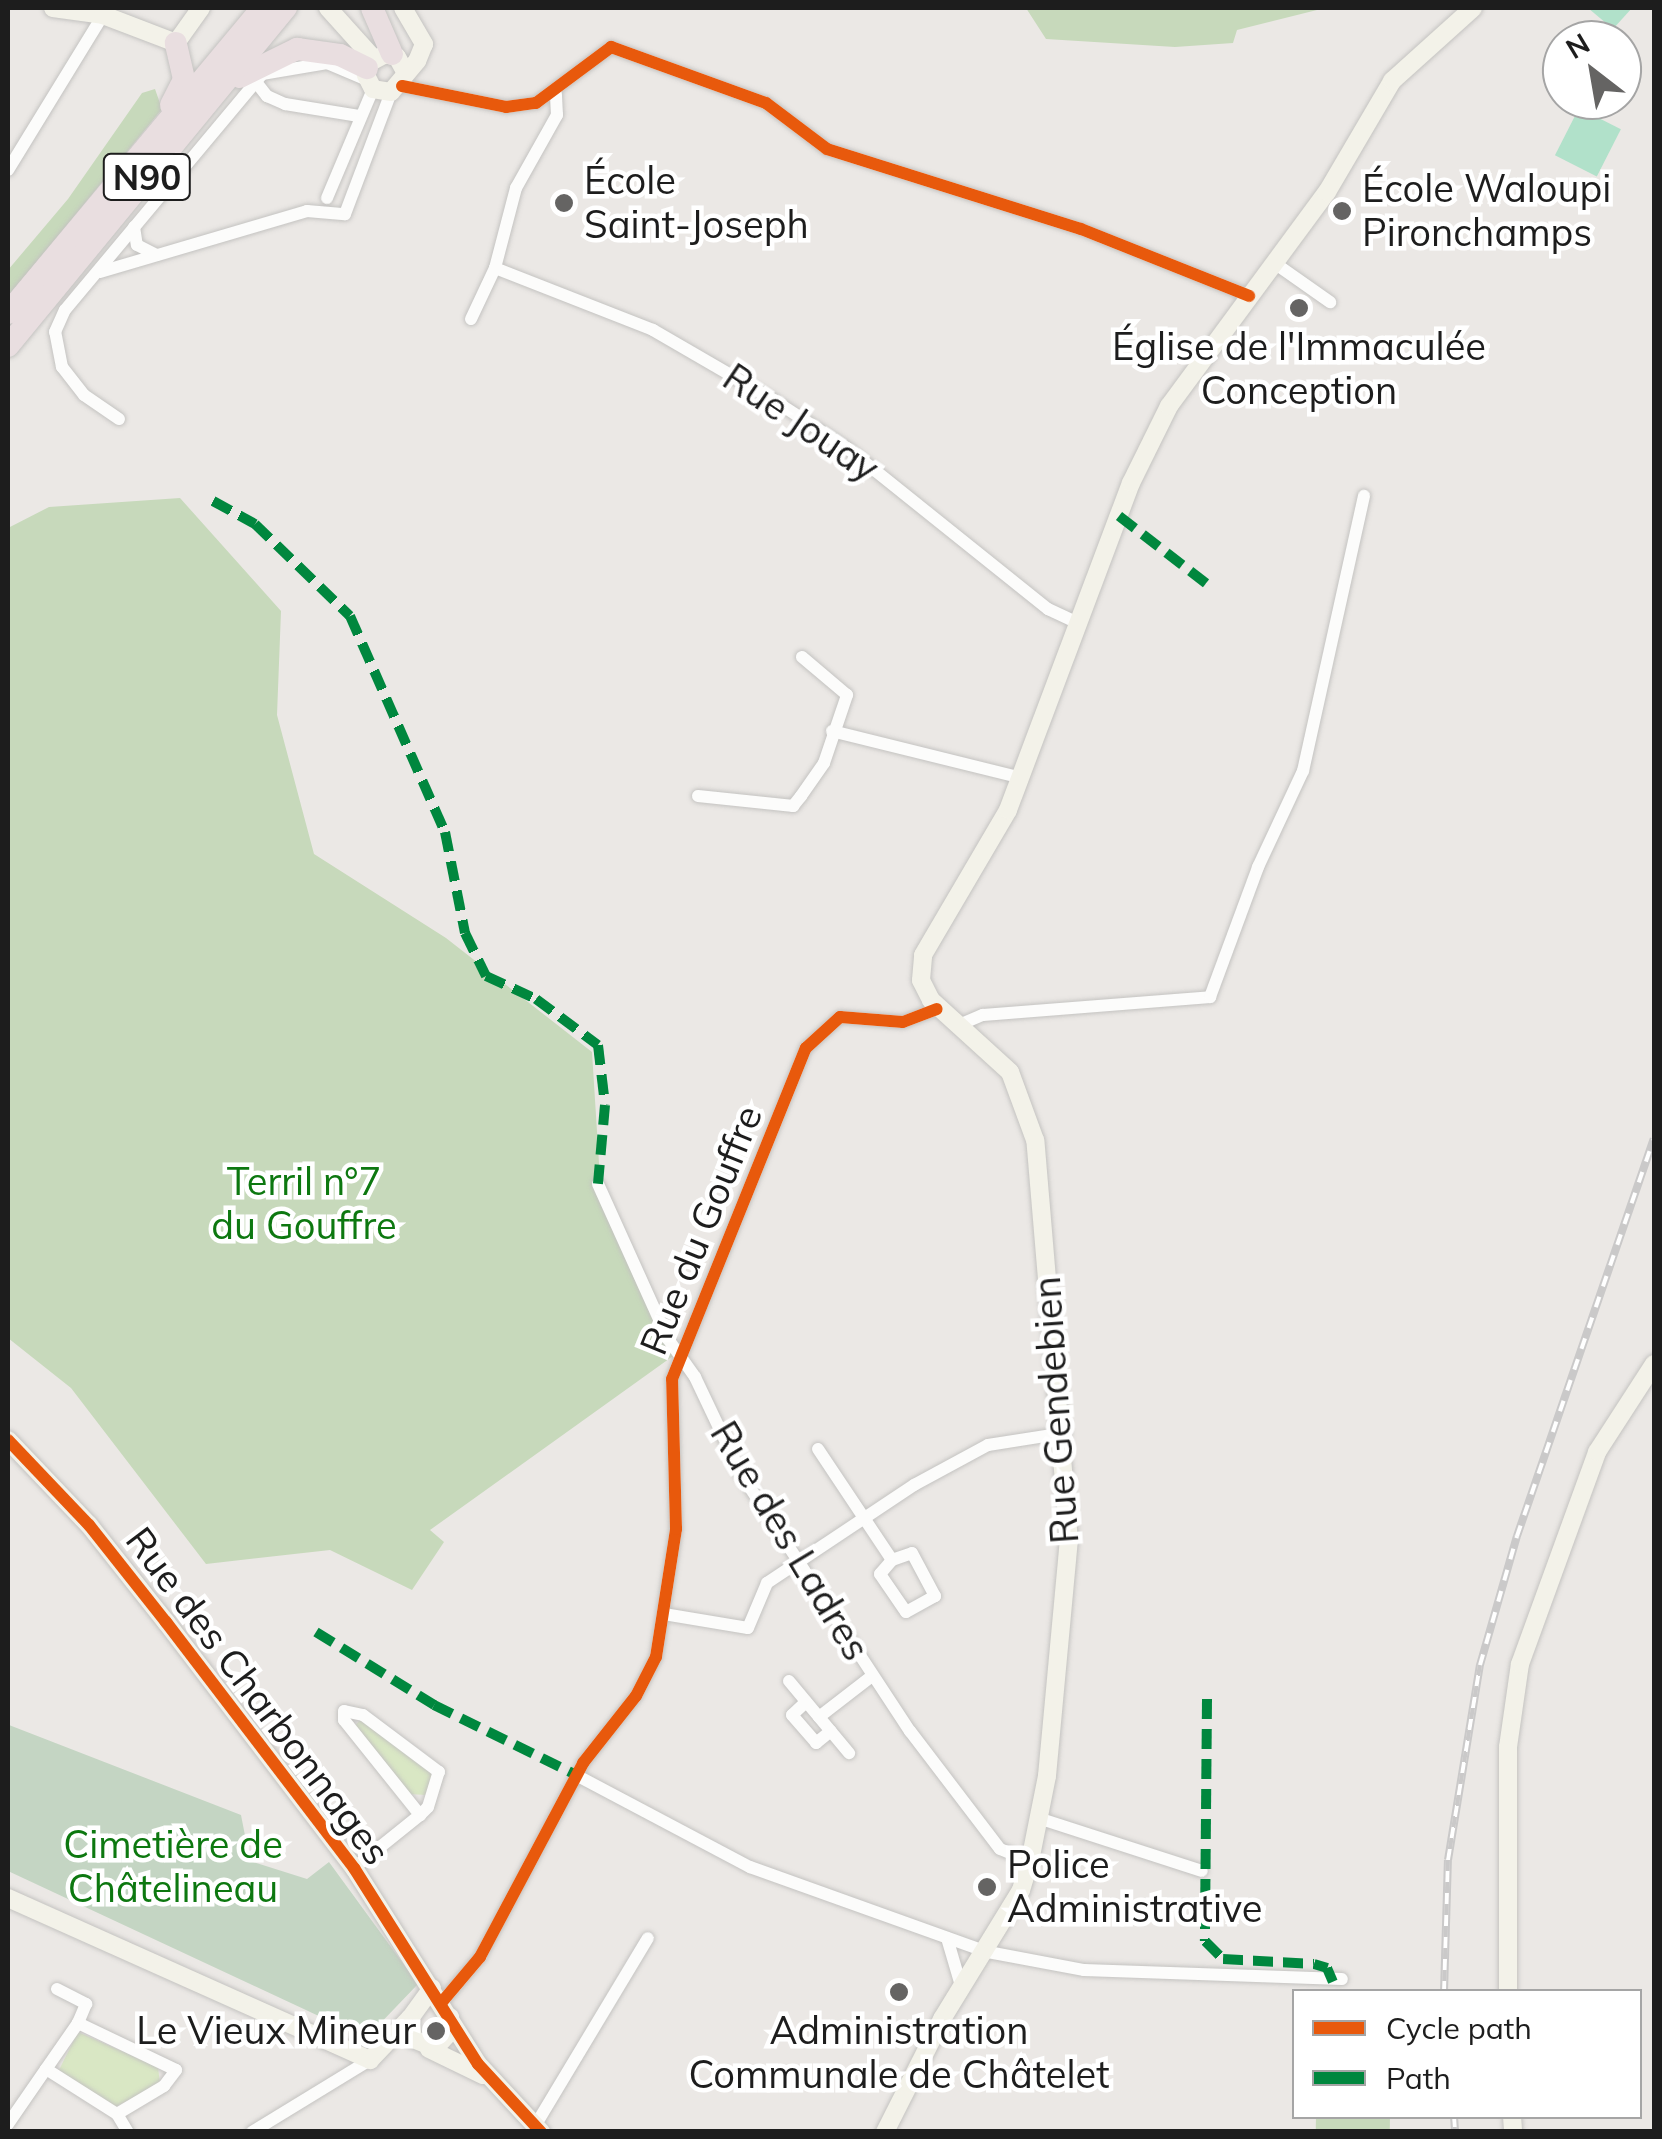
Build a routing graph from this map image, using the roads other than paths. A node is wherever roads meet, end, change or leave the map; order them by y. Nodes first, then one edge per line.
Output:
1 (53, 8) edge
2 (201, 8) edge
3 (262, 8) edge
4 (286, 8) edge
5 (328, 8) edge
6 (372, 8) edge
7 (1473, 8) edge
8 (406, 12) edge
9 (103, 15) junction
10 (176, 43) junction
11 (385, 73) junction
12 (256, 82) junction
13 (556, 94) junction
14 (359, 116) junction
15 (165, 155) junction
16 (8, 170) edge
17 (112, 187) junction
18 (327, 198) dead end
19 (134, 227) junction
20 (157, 255) junction
21 (1273, 262) junction
22 (495, 268) junction
23 (98, 272) junction
24 (1248, 296) junction
25 (1330, 302) dead end
26 (8, 313) edge
27 (470, 319) dead end
28 (8, 346) edge
29 (119, 419) dead end
30 (1364, 496) dead end
31 (1078, 623) junction
32 (802, 657) dead end
33 (832, 731) junction
34 (1022, 778) junction
35 (698, 796) dead end
36 (937, 1008) junction
37 (960, 1025) junction
38 (598, 1184) dead end
39 (679, 1357) junction
40 (1654, 1364) edge
41 (1064, 1433) junction
42 (8, 1440) edge
43 (818, 1449) dead end
44 (865, 1517) junction
45 (892, 1560) junction
46 (799, 1562) junction
47 (664, 1614) junction
48 (872, 1676) junction
49 (789, 1681) dead end
50 (806, 1702) junction
51 (820, 1717) junction
52 (831, 1731) junction
53 (849, 1753) dead end
54 (576, 1775) junction
55 (420, 1815) junction
56 (1038, 1818) junction
57 (1030, 1861) junction
58 (354, 1868) junction
59 (1202, 1871) dead end
60 (8, 1898) edge
61 (648, 1938) dead end
62 (947, 1938) junction
63 (988, 1952) junction
64 (1342, 1979) dead end
65 (57, 1989) dead end
66 (962, 1989) junction
67 (1508, 1989) edge
68 (441, 2002) junction
69 (410, 2018) junction
70 (78, 2024) junction
71 (425, 2049) junction
72 (370, 2060) junction
73 (46, 2069) junction
74 (488, 2077) junction
75 (117, 2114) junction
76 (8, 2124) edge
77 (538, 2129) edge
78 (128, 2132) edge
79 (252, 2132) edge
80 (885, 2132) edge

1 - 9 street
2 - 10 street
3 - 17 highway, N90
4 - 15 highway, N90
5 - 11 street
6 - 11 highway
7 - 21 street
8 - 11 street
9 - 10 street
9 - 16 street
10 - 17 highway
11 - 12 street
11 - 13 street
11 - 14 street
11 - 15 highway
11 - 20 street
12 - 14 street
12 - 19 street
13 - 22 street
13 - 24 street
14 - 18 street
15 - 28 highway, N90
17 - 26 highway, N90
19 - 20 street
19 - 23 street
20 - 23 street
21 - 24 street
21 - 25 street
22 - 27 street
22 - 31 street, Rue Jouay
23 - 29 street
24 - 31 street
30 - 37 street
31 - 34 street
32 - 33 street
33 - 34 street
33 - 35 street
34 - 36 street
36 - 37 street, Rue Gendebien
36 - 39 street, Rue du Gouffre
37 - 41 street, Rue Gendebien
38 - 39 street, Rue des Ladres
39 - 46 street, Rue des Ladres
39 - 47 street, Rue du Gouffre
40 - 67 street
41 - 44 street
41 - 56 street, Rue Gendebien
42 - 58 street, Rue des Charbonnages
43 - 44 street
44 - 45 street
44 - 46 street
45 - 45 street
46 - 47 street
46 - 48 street, Rue des Ladres
47 - 54 street, Rue du Gouffre
48 - 51 street
48 - 57 street, Rue des Ladres
49 - 50 street
50 - 51 street
50 - 52 street
51 - 52 street
52 - 53 street
54 - 62 street
54 - 68 street, Rue du Gouffre
55 - 55 street
55 - 58 street
56 - 57 street, Rue Gendebien
56 - 59 street
57 - 63 street, Rue Gendebien
58 - 68 street, Rue des Charbonnages
60 - 72 street
61 - 77 street
62 - 63 street
62 - 66 street
63 - 64 street
63 - 66 street, Rue Gendebien
65 - 70 street
66 - 80 street, Rue Gendebien
68 - 69 street
68 - 71 street
68 - 74 street, Rue des Charbonnages
69 - 71 street
69 - 72 street
70 - 73 street
70 - 75 street
71 - 72 street
71 - 74 street
72 - 79 street
73 - 75 street
73 - 76 street
74 - 77 street
75 - 78 street

